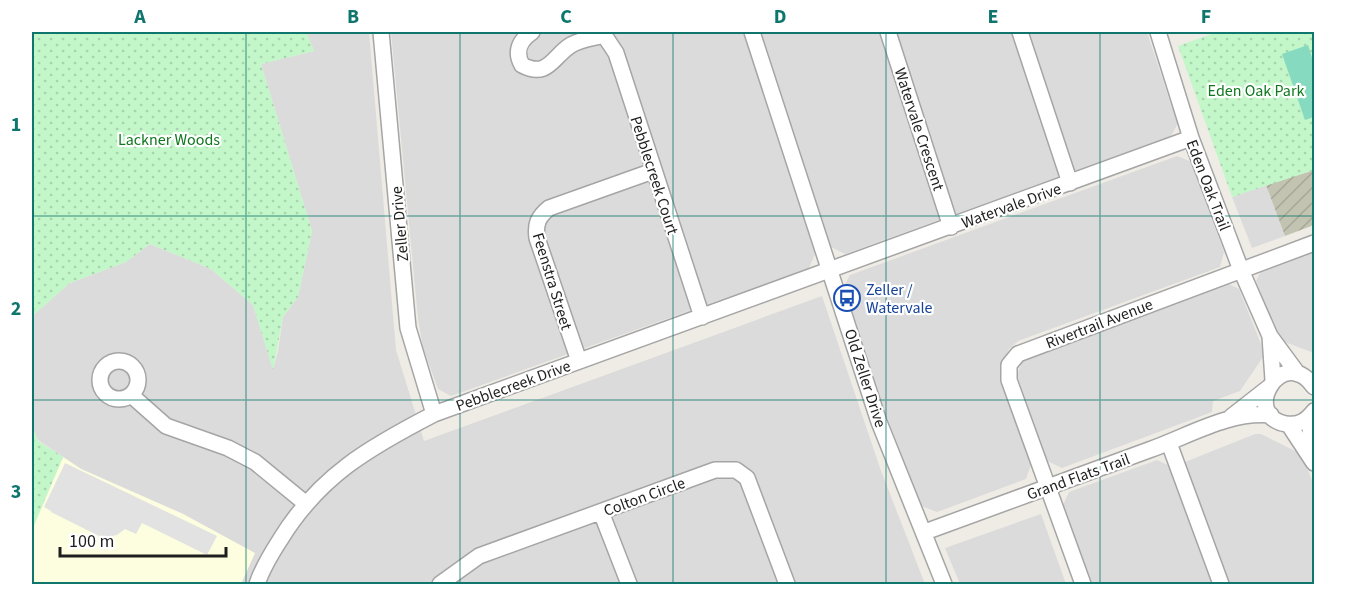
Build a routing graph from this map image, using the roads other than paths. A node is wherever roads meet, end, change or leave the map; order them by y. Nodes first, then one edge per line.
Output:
1 (381, 32) edge
2 (532, 32) edge
3 (752, 32) edge
4 (888, 32) edge
5 (1020, 32) edge
6 (1158, 32) edge
7 (603, 33) edge
8 (1191, 138) junction
9 (653, 171) junction
10 (1070, 183) junction
11 (951, 227) junction
12 (1314, 243) edge
13 (1241, 270) junction
14 (830, 271) junction
15 (702, 317) junction
16 (1270, 336) junction
17 (579, 360) junction
18 (1309, 380) edge
19 (1271, 384) junction
20 (131, 395) dead end
21 (1313, 413) edge
22 (434, 414) junction
23 (1271, 415) junction
24 (1231, 417) junction
25 (1289, 424) junction
26 (1169, 443) junction
27 (1314, 461) edge
28 (1048, 487) junction
29 (305, 503) junction
30 (601, 512) junction
31 (925, 532) junction
32 (257, 585) edge
33 (440, 585) edge
34 (629, 585) edge
35 (787, 585) edge
36 (944, 585) edge
37 (1083, 585) edge
38 (1221, 585) edge

1 - 22 street, Zeller Drive
2 - 7 street, Pebblecreek Court
3 - 14 street, Old Zeller Drive
4 - 11 street, Watervale Crescent
5 - 10 street
6 - 8 street, Eden Oak Trail
7 - 9 street, Pebblecreek Court
8 - 10 street, Watervale Drive
8 - 13 street, Eden Oak Trail
9 - 15 street, Pebblecreek Court
9 - 17 street, Feenstra Street
10 - 11 street, Watervale Drive
11 - 14 street, Watervale Drive
12 - 13 street, Rivertrail Avenue
13 - 16 street, Eden Oak Trail
13 - 28 street, Rivertrail Avenue
14 - 15 street, Pebblecreek Drive
14 - 31 street, Old Zeller Drive
15 - 17 street, Pebblecreek Drive
16 - 18 street, Eden Oak Trail
16 - 19 street, Eden Oak Trail
17 - 22 street, Pebblecreek Drive
18 - 19 street
19 - 23 street, Eden Oak Trail
19 - 24 street, Grand Flats Trail
20 - 29 street
21 - 25 street
21 - 27 street
22 - 29 street, Pebblecreek Drive
23 - 24 street, Grand Flats Trail
23 - 25 street
24 - 26 street, Grand Flats Trail
25 - 27 street
26 - 28 street, Grand Flats Trail
26 - 38 street
28 - 31 street, Grand Flats Trail
28 - 37 street, Rivertrail Avenue
29 - 32 street, Pebblecreek Drive
30 - 33 street, Colton Circle
30 - 34 street
30 - 35 street, Colton Circle
31 - 36 street, Old Zeller Drive

